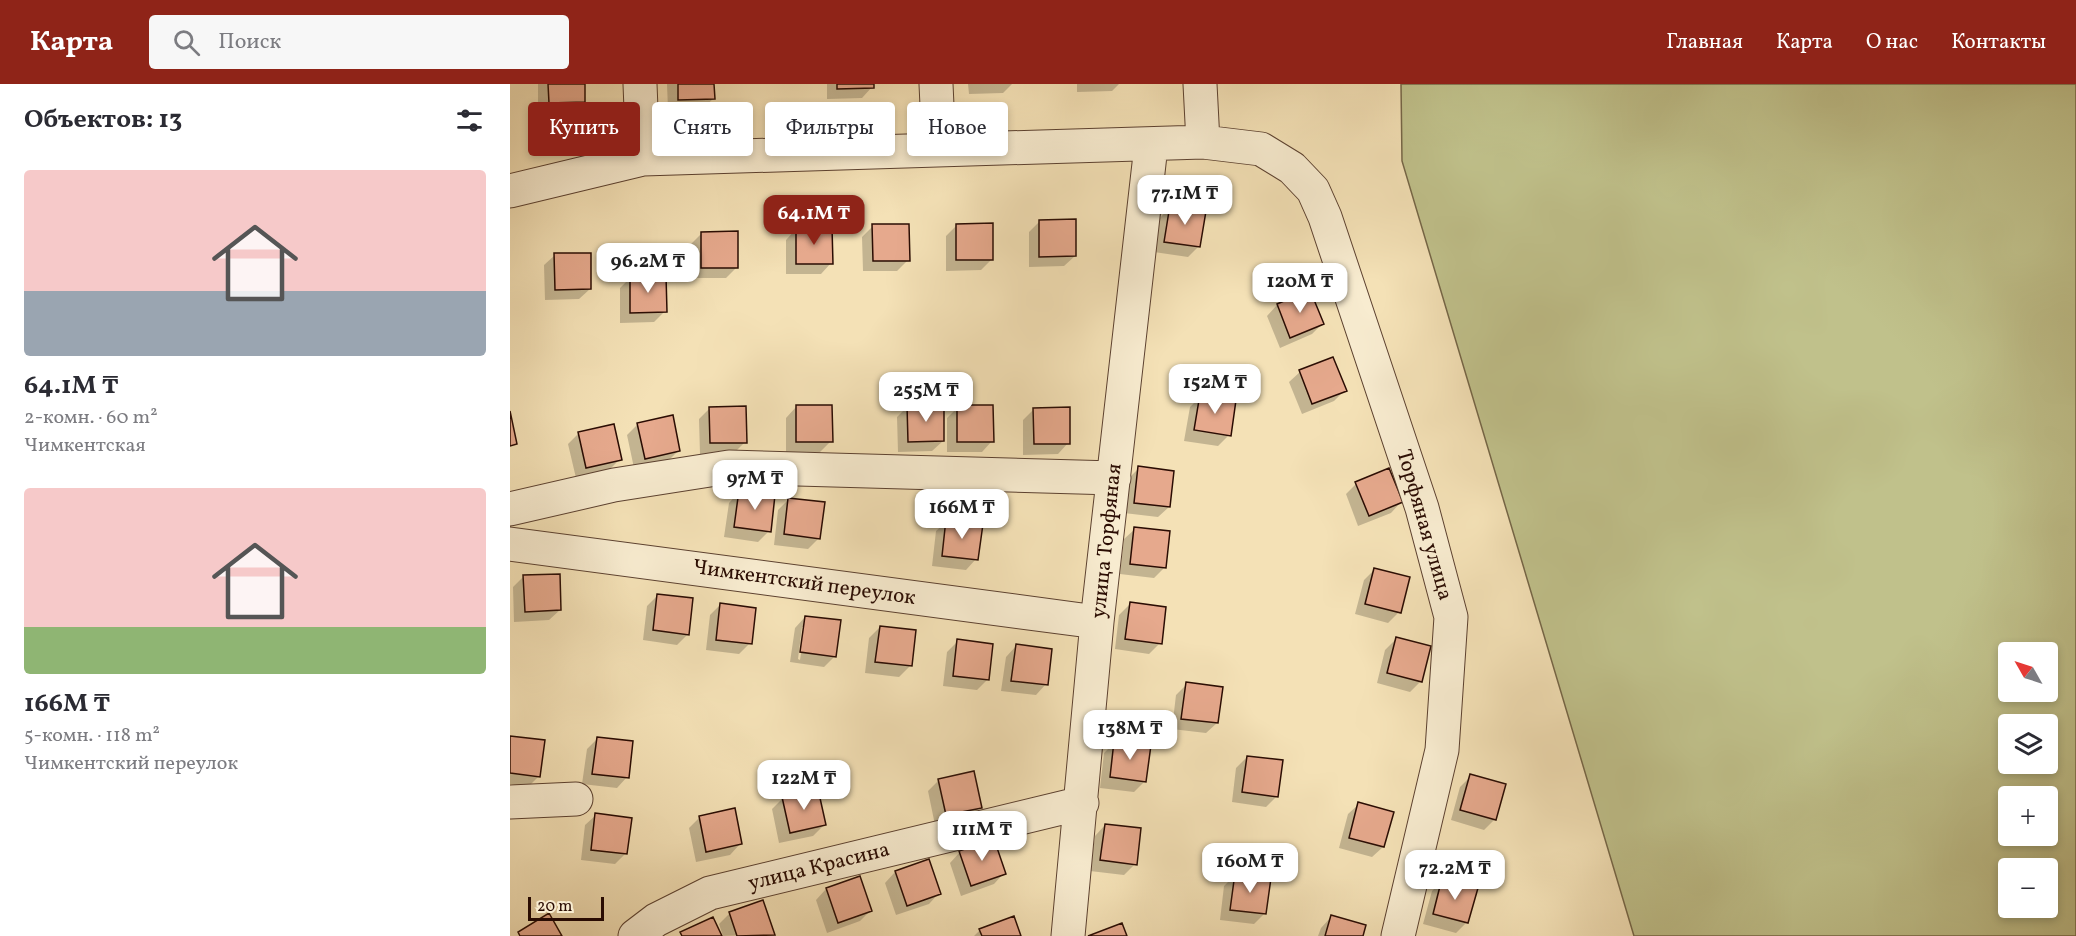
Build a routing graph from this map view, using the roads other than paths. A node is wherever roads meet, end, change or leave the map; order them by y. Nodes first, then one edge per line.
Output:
1 (639, 84) edge
2 (936, 84) edge
3 (1200, 84) edge
4 (937, 102) edge
5 (1203, 142) junction
6 (1151, 146) junction
7 (1008, 148) edge
8 (907, 150) edge
9 (643, 159) junction
10 (510, 191) edge
11 (1114, 478) junction
12 (510, 509) edge
13 (510, 544) edge
14 (1097, 622) junction
15 (576, 799) dead end
16 (510, 802) edge
17 (1082, 803) junction
18 (635, 936) edge
19 (1068, 936) edge
20 (1398, 936) edge

1 - 9 street
2 - 4 street
3 - 5 street
5 - 6 street
5 - 20 street, Торфяная улица
6 - 7 street
6 - 11 street, улица Торфяная
8 - 9 street
9 - 10 street
11 - 12 street
11 - 14 street, улица Торфяная
13 - 14 street, Чимкентский переулок
14 - 17 street, улица Торфяная
15 - 16 street
17 - 18 street, улица Красина
17 - 19 street, улица Торфяная

